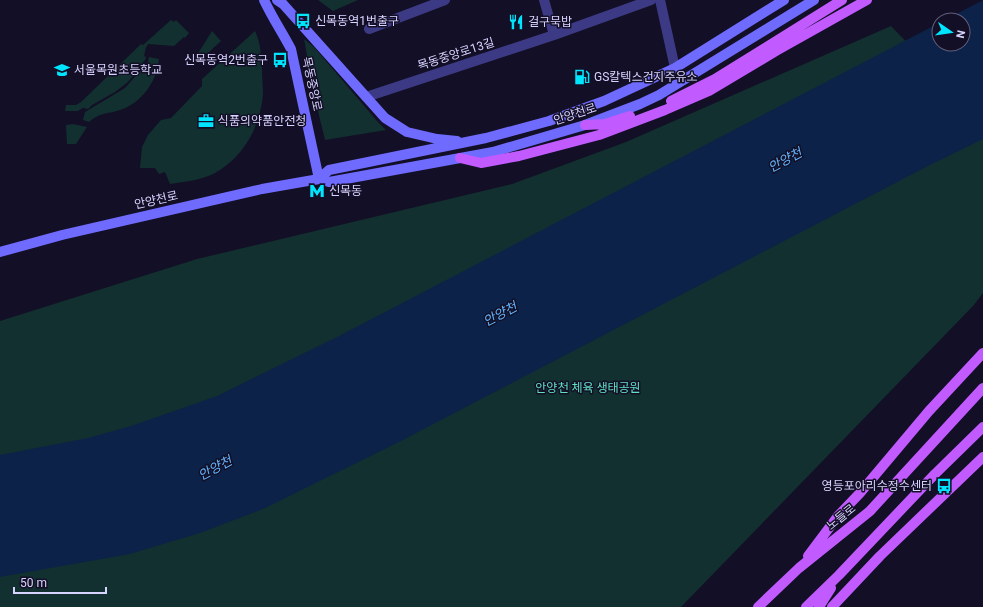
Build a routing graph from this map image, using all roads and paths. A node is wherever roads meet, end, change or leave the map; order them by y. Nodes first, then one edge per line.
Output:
1 (264, 0) edge
2 (277, 0) edge
3 (445, 0) edge
4 (544, 0) edge
5 (651, 0) edge
6 (660, 0) edge
7 (784, 0) edge
8 (814, 0) edge
9 (842, 0) edge
10 (867, 0) edge
11 (369, 29) dead end
12 (554, 35) junction
13 (675, 68) junction
14 (366, 97) junction
15 (586, 125) junction
16 (469, 142) junction
17 (460, 158) junction
18 (319, 179) junction
19 (0, 252) edge
20 (983, 353) edge
21 (983, 388) edge
22 (983, 427) edge
23 (983, 457) edge
24 (799, 568) junction
25 (839, 575) junction
26 (758, 607) edge
27 (806, 607) edge
28 (819, 607) edge
29 (832, 607) edge

1 - 18 main road, 목동중앙로
2 - 14 main road
3 - 11 street
4 - 12 street
5 - 12 street, 목동중앙로13길
6 - 13 street
7 - 13 main road, 안양천로
8 - 15 main road, 안양천로
9 - 15 main road
10 - 17 main road
12 - 14 street, 목동중앙로13길
13 - 16 main road, 안양천로
14 - 16 main road
15 - 17 main road, 안양천로
16 - 18 main road, 안양천로
17 - 18 main road, 안양천로
18 - 19 main road, 안양천로
20 - 24 main road
21 - 24 main road, 노들로
22 - 25 main road
23 - 29 main road
24 - 26 main road, 노들로
25 - 27 main road
25 - 28 main road

